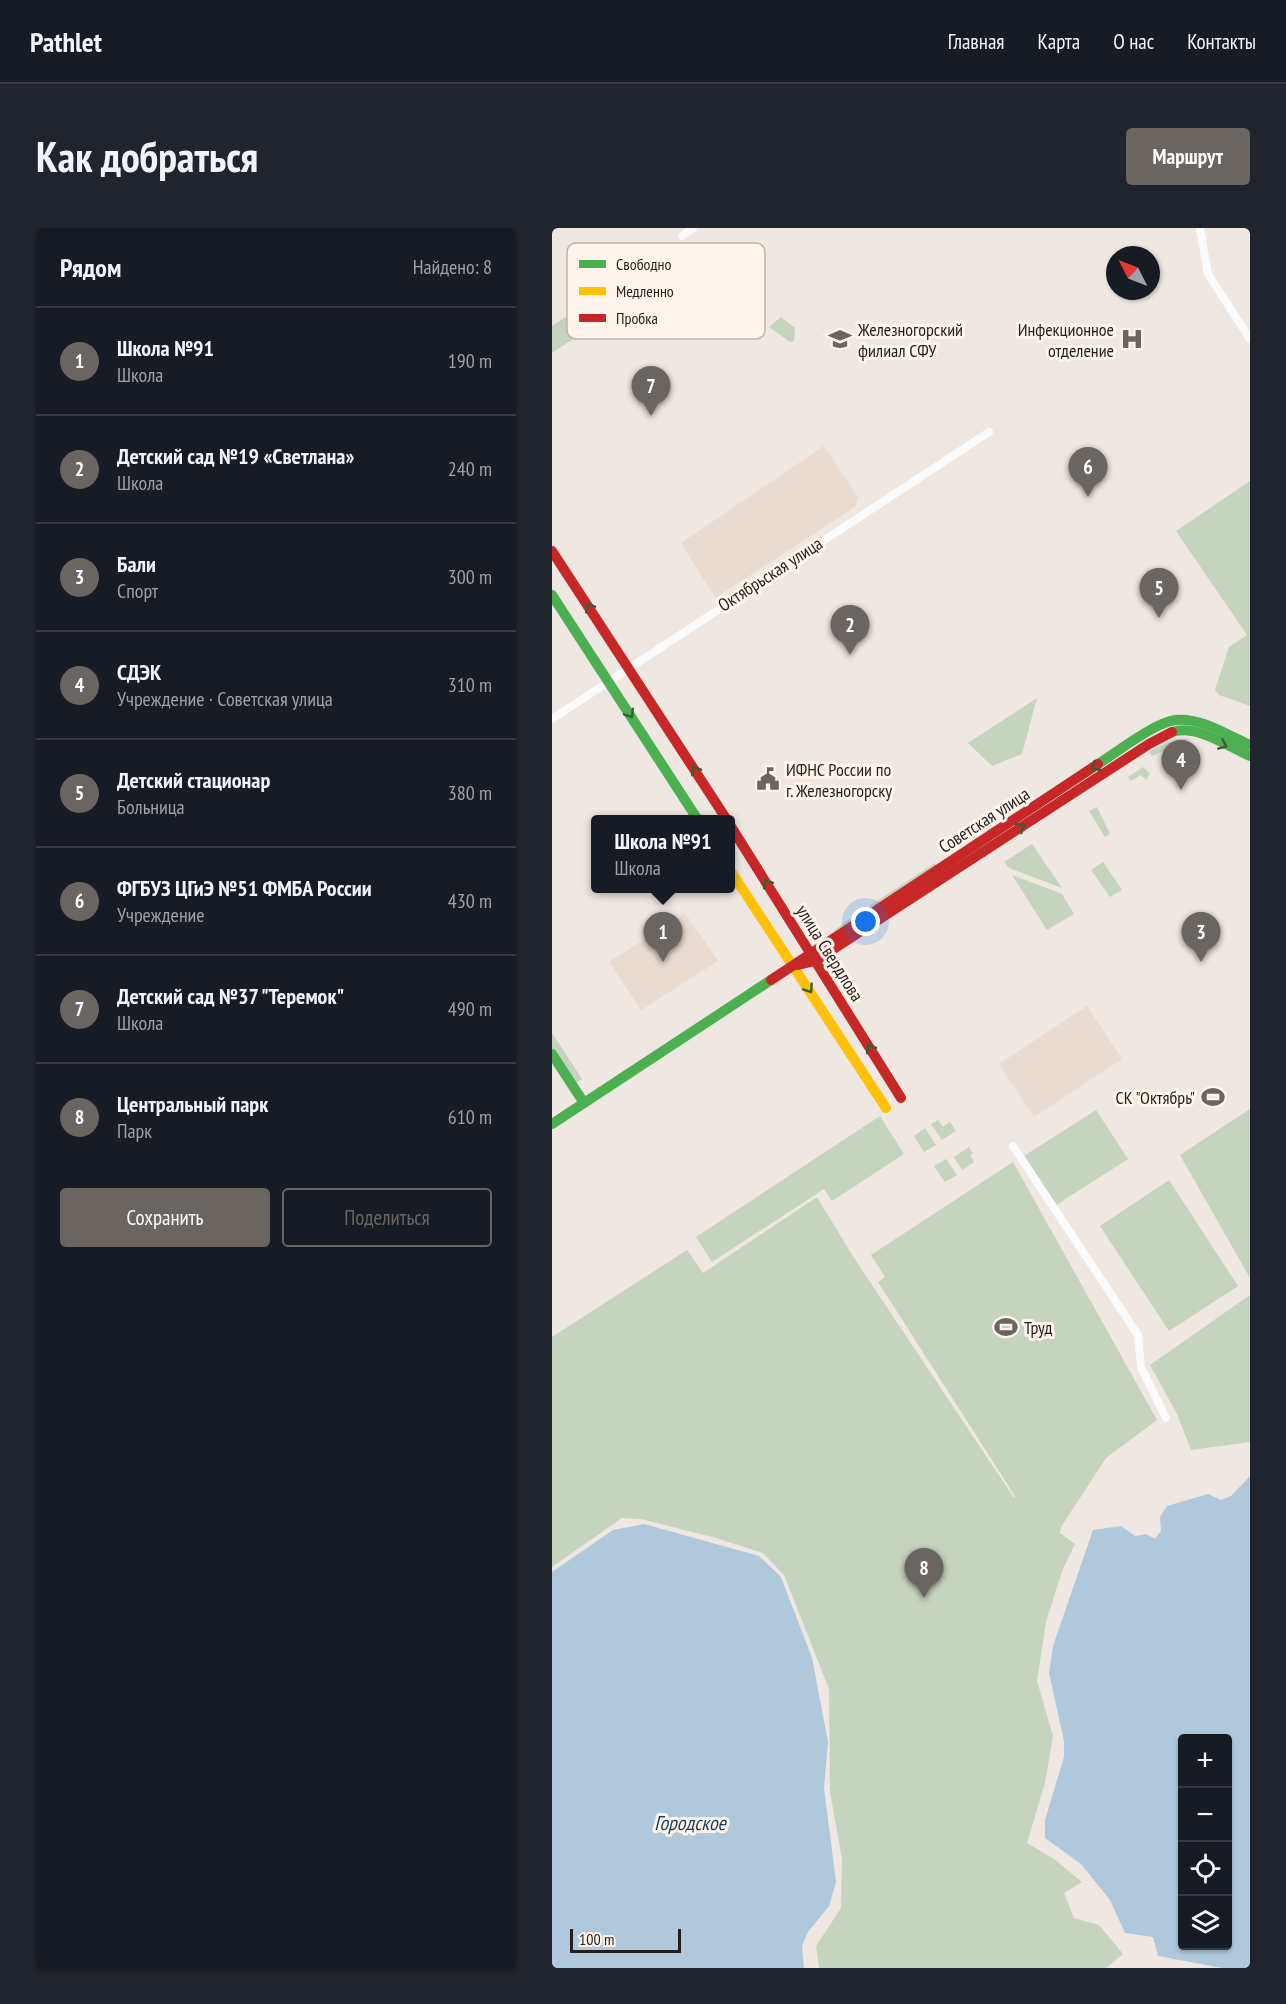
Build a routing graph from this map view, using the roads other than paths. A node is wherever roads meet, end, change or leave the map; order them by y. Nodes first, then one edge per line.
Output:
1 (693, 228) edge
2 (1200, 228) edge
3 (682, 236) dead end
4 (1250, 339) edge
5 (989, 432) dead end
6 (552, 551) edge
7 (552, 595) edge
8 (628, 667) junction
9 (608, 681) junction
10 (1177, 717) junction
11 (552, 718) edge
12 (1198, 729) junction
13 (1174, 732) junction
14 (1146, 739) junction
15 (1250, 745) edge
16 (1250, 756) edge
17 (695, 815) edge
18 (724, 815) edge
19 (735, 833) edge
20 (735, 878) edge
21 (813, 957) junction
22 (792, 966) junction
23 (552, 1054) edge
24 (901, 1098) dead end
25 (584, 1103) junction
26 (886, 1107) dead end
27 (552, 1124) edge
28 (1013, 1146) dead end
29 (1166, 1418) dead end

1 - 3 street
2 - 4 street
5 - 8 street, Октябрьская улица
8 -> 6 street
7 - 9 street
8 - 9 street, Октябрьская улица
18 -> 8 street
9 - 11 street, Октябрьская улица
9 -> 17 street
10 - 12 street
10 - 13 street
10 - 14 street, Советская улица
12 - 13 street, Советская улица
12 - 15 street
12 -> 16 street
13 - 14 street, Советская улица
14 - 21 street, Советская улица
21 -> 19 street, улица Свердлова
20 - 22 street, улица Свердлова
21 - 22 street, Советская улица
24 -> 21 street, улица Свердлова
22 - 25 street, Советская улица
22 -> 26 street, улица Свердлова
23 - 25 street
25 - 27 street, Советская улица
28 - 29 street

